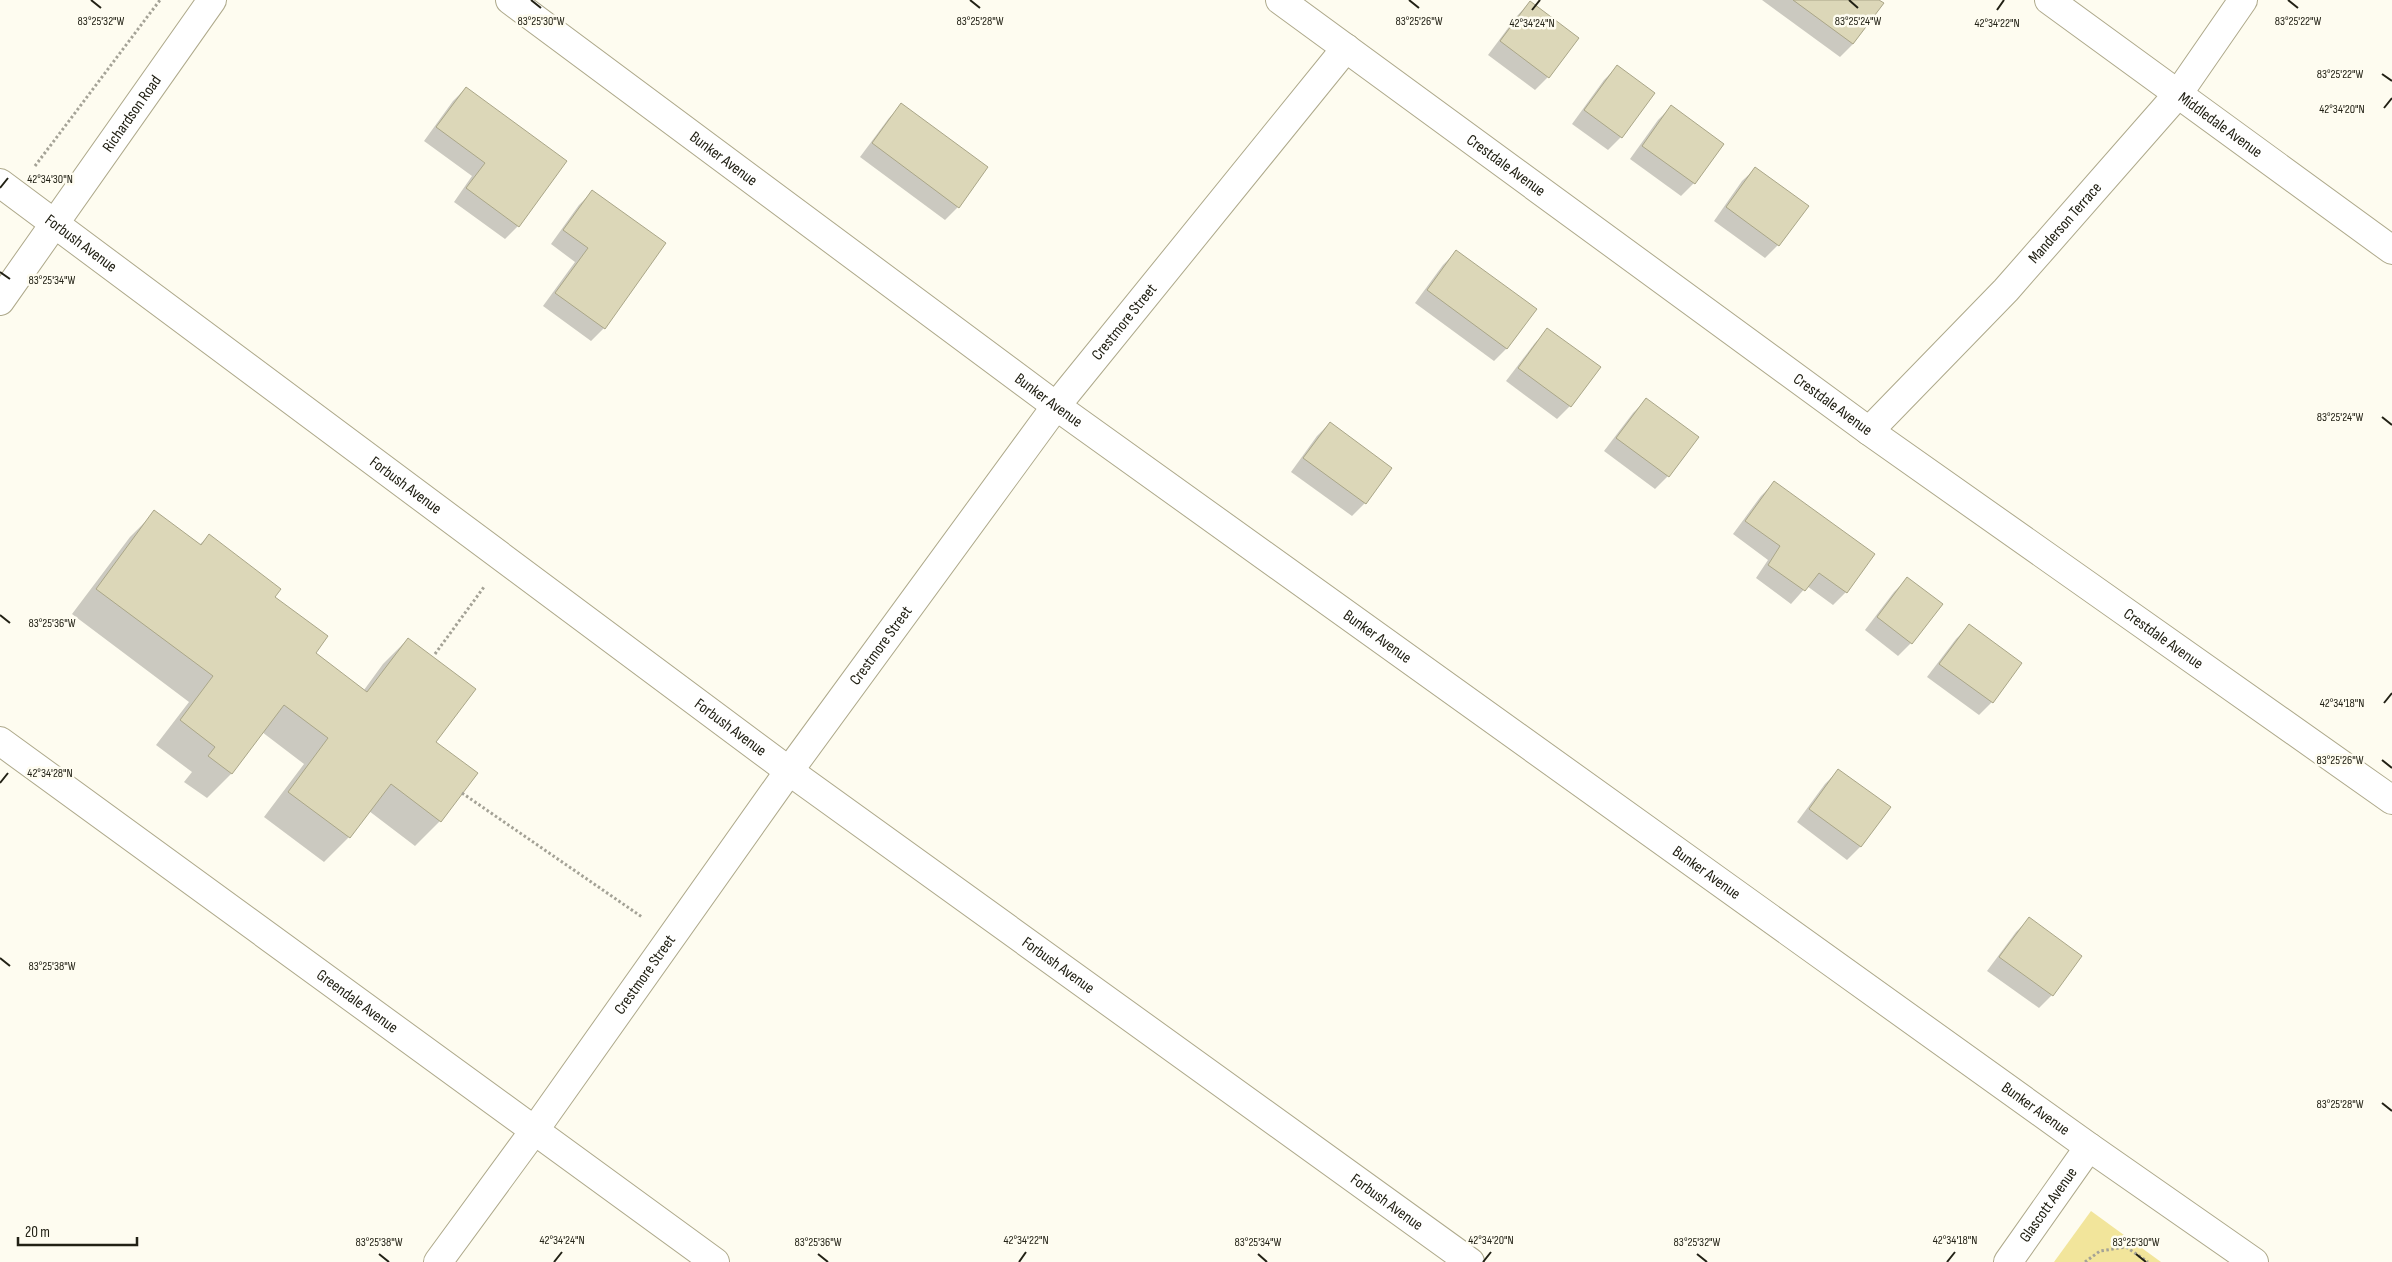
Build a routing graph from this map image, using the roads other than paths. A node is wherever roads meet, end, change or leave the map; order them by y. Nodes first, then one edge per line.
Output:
1 (212, 0) edge
2 (510, 0) edge
3 (1280, 0) edge
4 (2049, 0) edge
5 (2244, 0) edge
6 (1346, 48) junction
7 (2178, 94) junction
8 (7, 188) edge
9 (56, 223) junction
10 (2392, 250) edge
11 (0, 301) edge
12 (1056, 406) junction
13 (1868, 430) junction
14 (0, 741) edge
15 (789, 771) junction
16 (2392, 800) edge
17 (534, 1131) junction
18 (2089, 1147) junction
19 (438, 1262) edge
20 (715, 1262) edge
21 (1470, 1262) edge
22 (2008, 1262) edge
23 (2254, 1262) edge

1 - 9 street, Richardson Road
2 - 12 street, Bunker Avenue
3 - 6 street, Crestdale Avenue
4 - 7 street, Middledale Avenue
5 - 7 street, Manderson Terrace
6 - 12 street, Crestmore Street
6 - 13 street, Crestdale Avenue
7 - 10 street, Middledale Avenue
7 - 13 street, Manderson Terrace
8 - 9 street, Forbush Avenue
9 - 11 street, Richardson Road
9 - 15 street, Forbush Avenue
12 - 15 street, Crestmore Street
12 - 18 street, Bunker Avenue
13 - 16 street, Crestdale Avenue
14 - 17 street, Greendale Avenue
15 - 17 street, Crestmore Street
15 - 21 street, Forbush Avenue
17 - 19 street, Crestmore Street
17 - 20 street, Greendale Avenue
18 - 22 street, Glascott Avenue
18 - 23 street, Bunker Avenue

